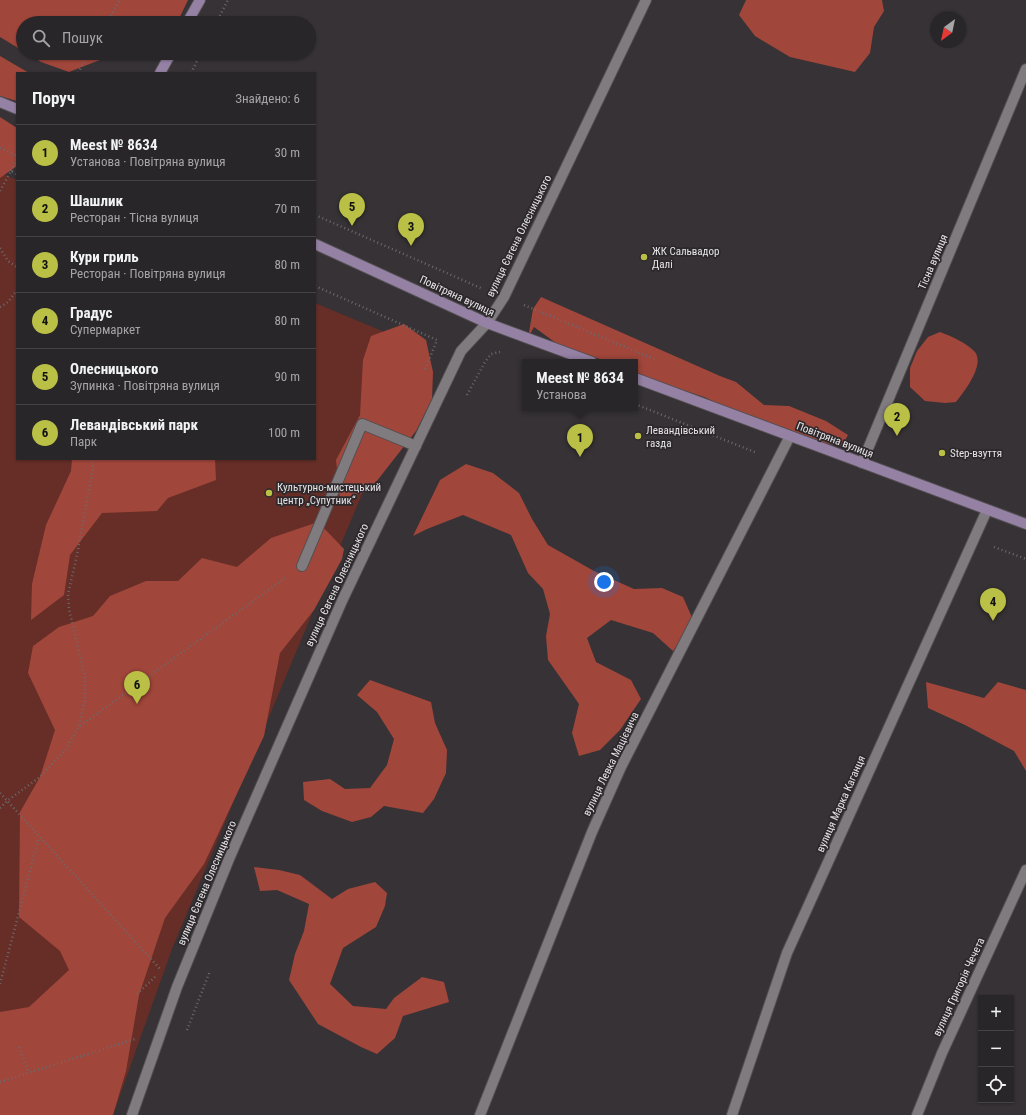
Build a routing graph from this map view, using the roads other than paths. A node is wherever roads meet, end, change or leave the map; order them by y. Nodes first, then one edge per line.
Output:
1 (200, 0) edge
2 (646, 0) edge
3 (191, 16) edge
4 (167, 60) edge
5 (1026, 69) edge
6 (161, 72) edge
7 (0, 102) edge
8 (16, 109) edge
9 (316, 244) edge
10 (487, 323) junction
11 (584, 359) edge
12 (638, 379) edge
13 (790, 436) junction
14 (416, 446) junction
15 (862, 463) junction
16 (987, 510) junction
17 (1026, 524) edge
18 (302, 566) road end
19 (1026, 870) edge
20 (132, 1115) edge
21 (480, 1115) edge
22 (732, 1115) edge
23 (916, 1115) edge

1 - 3 street
2 - 10 street, вулиця Євгена Олесницького
4 - 6 street
5 - 15 street, Тісна вулиця
7 - 8 street
9 - 10 street, Повітряна вулиця
10 - 11 street, Повітряна вулиця
10 - 14 street, вулиця Євгена Олесницького
12 - 13 street, Повітряна вулиця
13 - 15 street, Повітряна вулиця
13 - 21 street, вулиця Левка Мацієвича
14 - 18 street
14 - 20 street, вулиця Євгена Олесницького
15 - 16 street, Повітряна вулиця
16 - 17 street, Повітряна вулиця
16 - 22 street, вулиця Марка Каганця
19 - 23 street, вулиця Григорія Чечета

